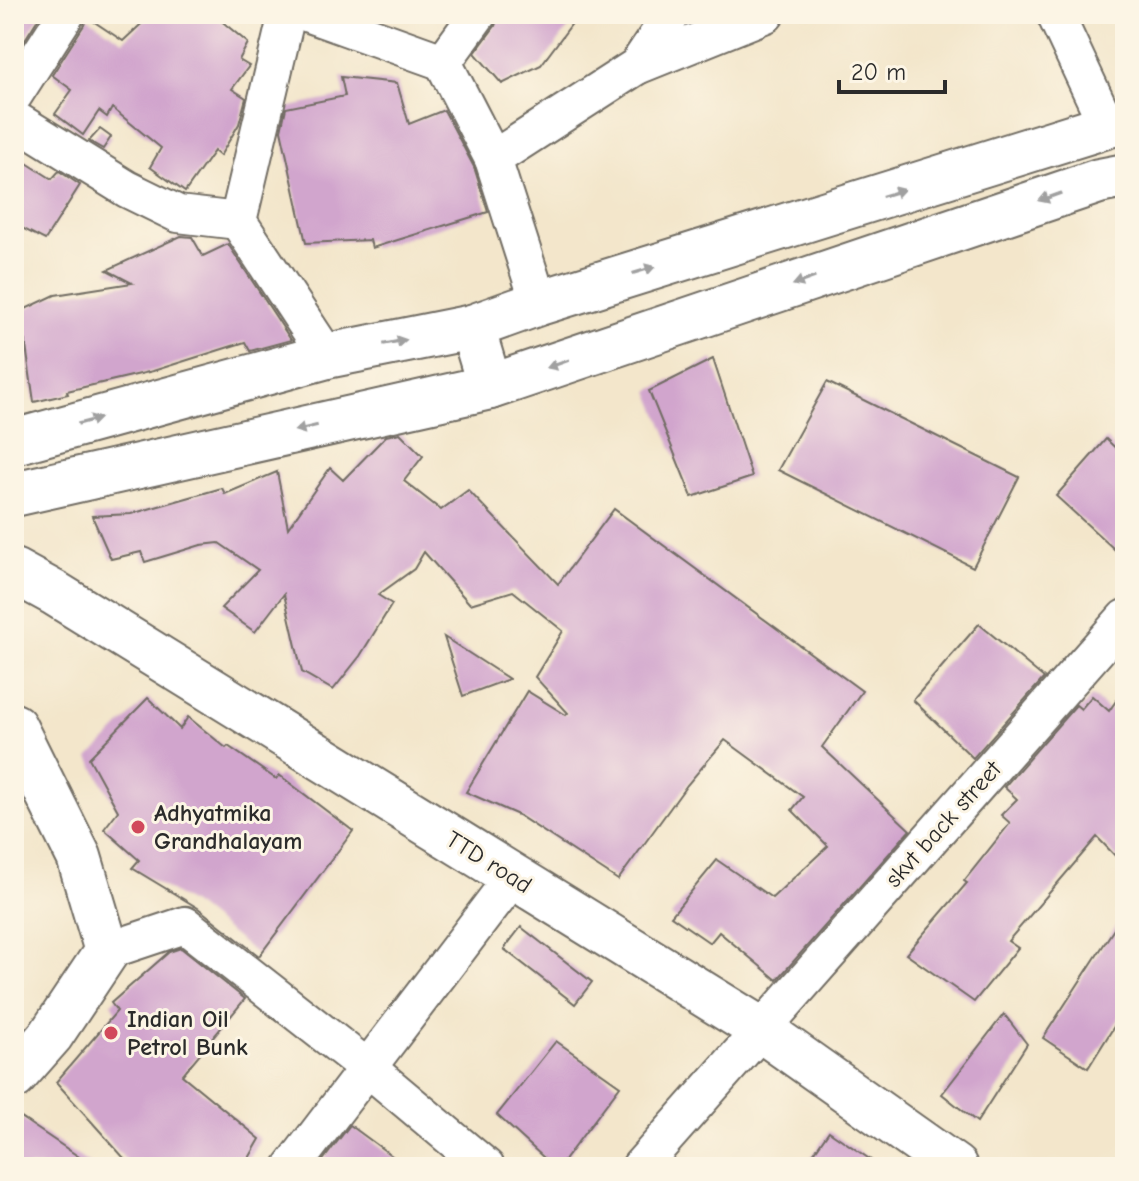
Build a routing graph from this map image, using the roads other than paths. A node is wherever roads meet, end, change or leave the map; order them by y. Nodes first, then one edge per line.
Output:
1 (66, 14) edge
2 (287, 14) edge
3 (309, 14) edge
4 (478, 14) edge
5 (672, 14) edge
6 (766, 14) edge
7 (1055, 14) edge
8 (443, 62) junction
9 (637, 66) junction
10 (14, 95) edge
11 (14, 119) edge
12 (1116, 123) edge
13 (493, 159) junction
14 (1125, 176) edge
15 (238, 221) junction
16 (539, 303) junction
17 (472, 327) junction
18 (327, 356) junction
19 (490, 387) junction
20 (14, 442) edge
21 (14, 494) edge
22 (14, 571) edge
23 (1125, 618) edge
24 (14, 726) edge
25 (513, 877) junction
26 (107, 951) junction
27 (760, 1029) junction
28 (369, 1069) junction
29 (14, 1077) edge
30 (951, 1166) edge
31 (292, 1167) edge
32 (486, 1167) edge
33 (640, 1167) edge

1 - 10 street
2 - 15 street
3 - 8 street
4 - 8 street
5 - 9 street
6 - 9 street
7 - 12 street
8 - 13 street
9 - 13 street
11 - 15 street
16 -> 12 street
13 - 16 street
14 -> 19 street
15 - 18 street
16 - 17 street
18 -> 17 street
17 - 19 street
20 -> 18 street
19 -> 21 street
22 - 25 street, TTD road
23 - 27 street, skvt back street
24 - 26 street
25 - 27 street, TTD road
25 - 28 street
26 - 28 street
26 - 29 street
27 - 30 street, TTD road
27 - 33 street, skvt back street
28 - 31 street
28 - 32 street

